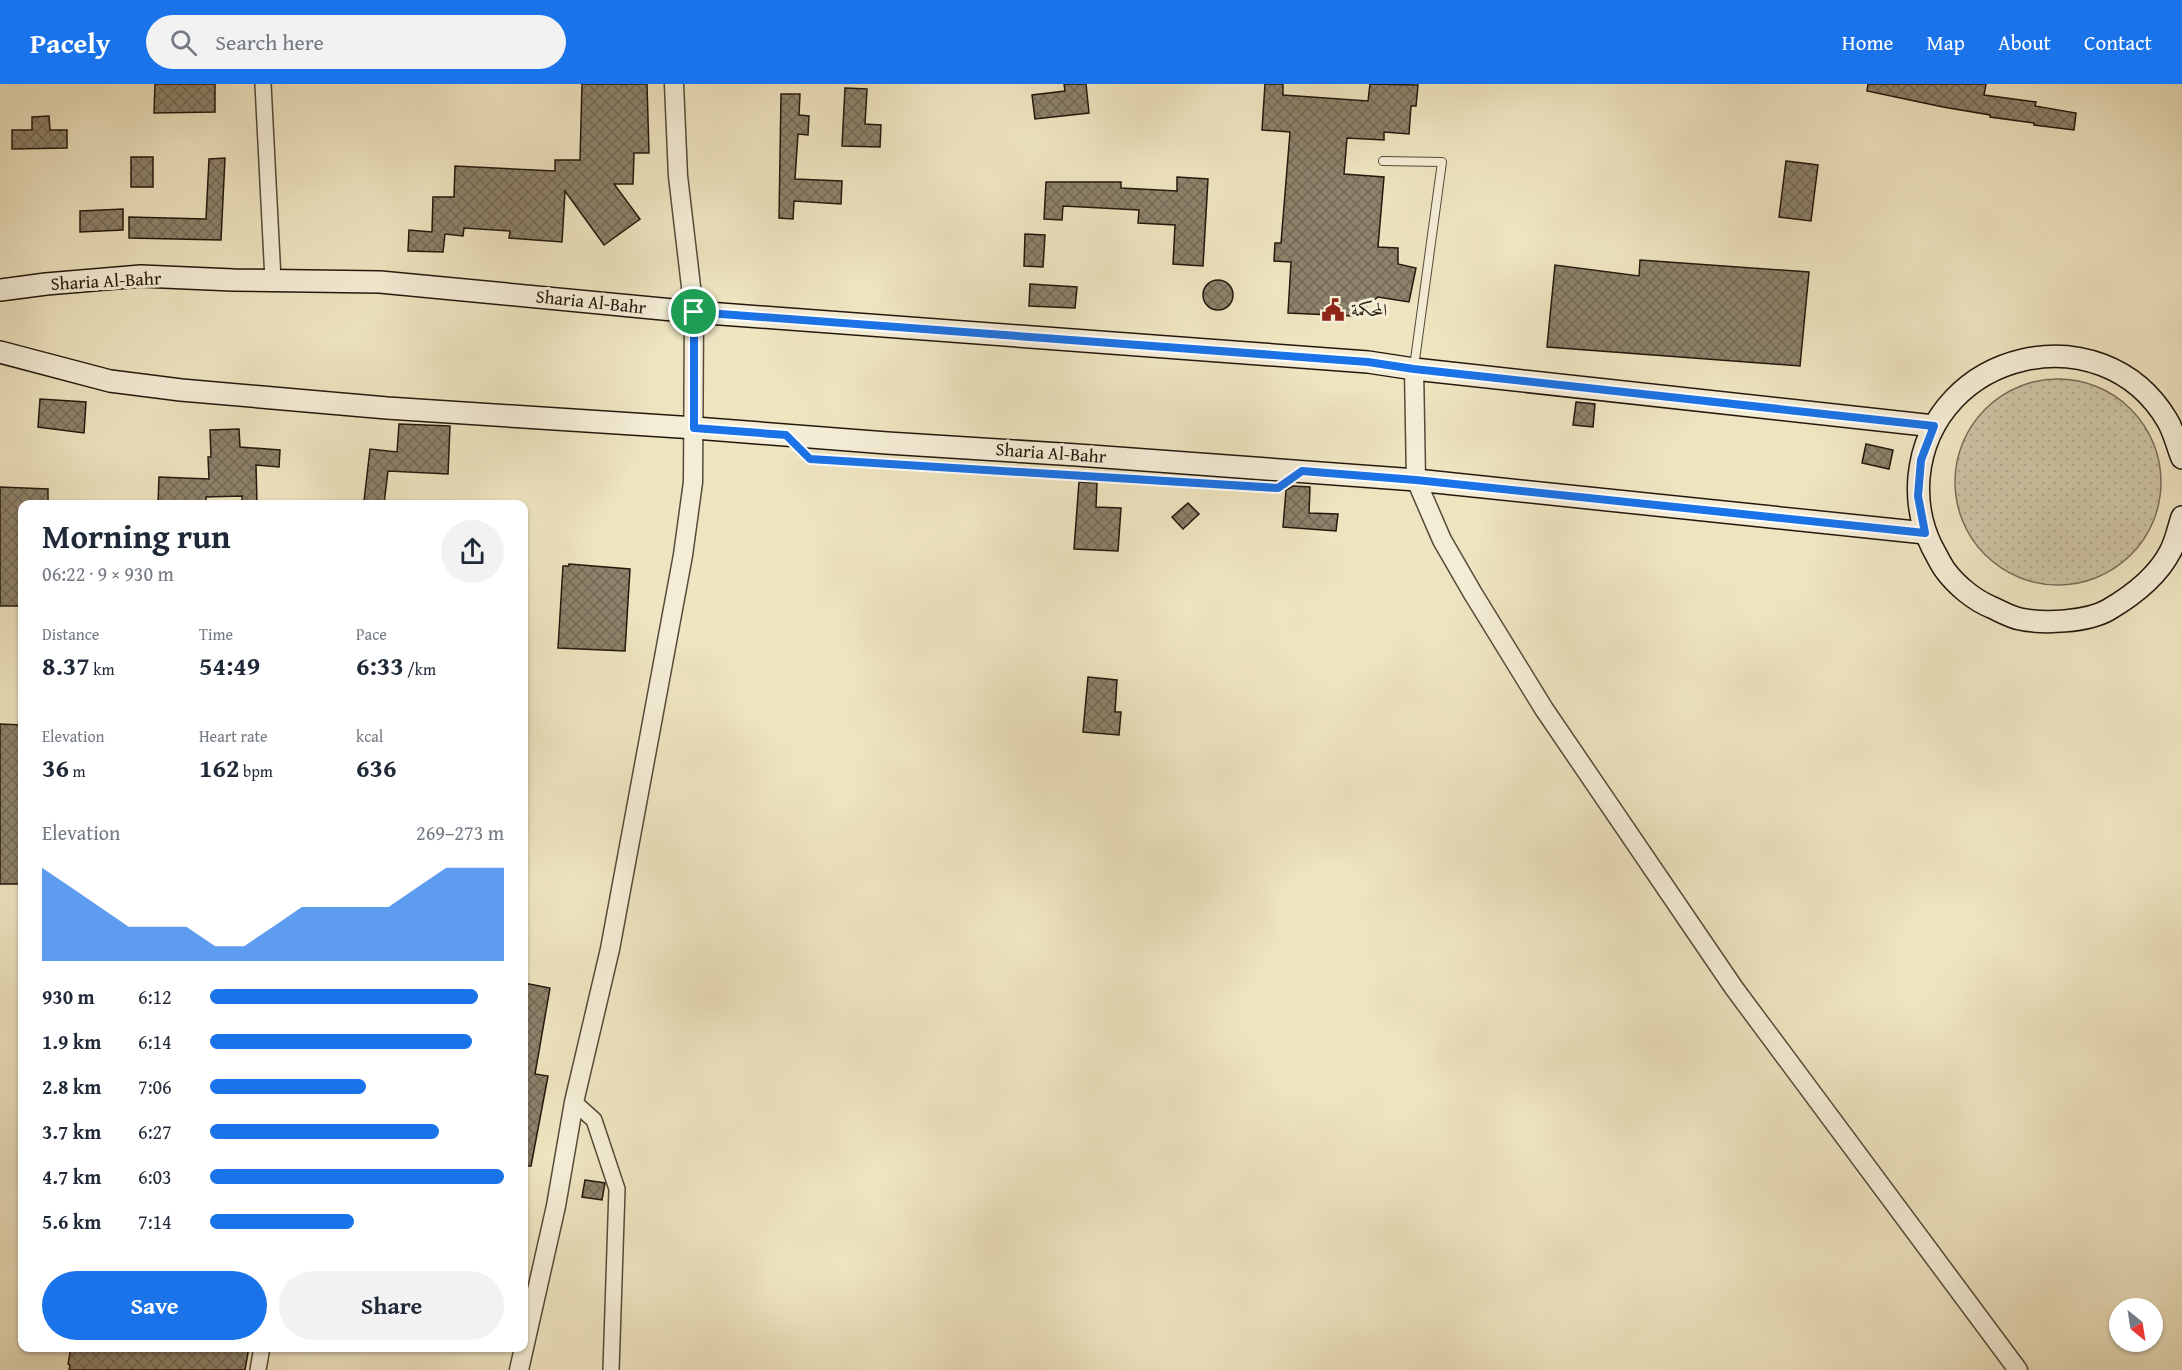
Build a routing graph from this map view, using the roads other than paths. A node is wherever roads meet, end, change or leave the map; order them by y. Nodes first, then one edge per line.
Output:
1 (263, 84) edge
2 (674, 84) edge
3 (1383, 161) dead end
4 (273, 280) junction
5 (0, 290) edge
6 (694, 312) junction
7 (0, 352) edge
8 (1414, 369) junction
9 (2175, 422) edge
10 (1934, 426) junction
11 (694, 428) junction
12 (2182, 458) edge
13 (1416, 480) junction
14 (2182, 518) edge
15 (1925, 533) junction
16 (2176, 553) edge
17 (574, 1102) junction
18 (528, 1330) edge
19 (261, 1352) edge
20 (523, 1352) edge
21 (258, 1370) edge
22 (519, 1370) edge
23 (611, 1370) edge
24 (2018, 1370) edge

1 - 4 street
2 - 6 street
3 - 8 lane
4 - 5 main road, Sharia Al-Bahr
4 - 6 main road, Sharia Al-Bahr
6 - 8 main road, Sharia Al-Bahr
6 - 11 street
7 - 11 main road, Sharia Al-Bahr
8 - 10 main road, Sharia Al-Bahr
8 - 13 street
9 - 10 main road
9 - 12 main road
10 - 15 main road
11 - 13 main road, Sharia Al-Bahr
11 - 17 street
13 - 15 main road, Sharia Al-Bahr
13 - 24 street
14 - 16 main road
15 - 16 main road
17 - 18 street
17 - 23 street
19 - 21 street
20 - 22 street

